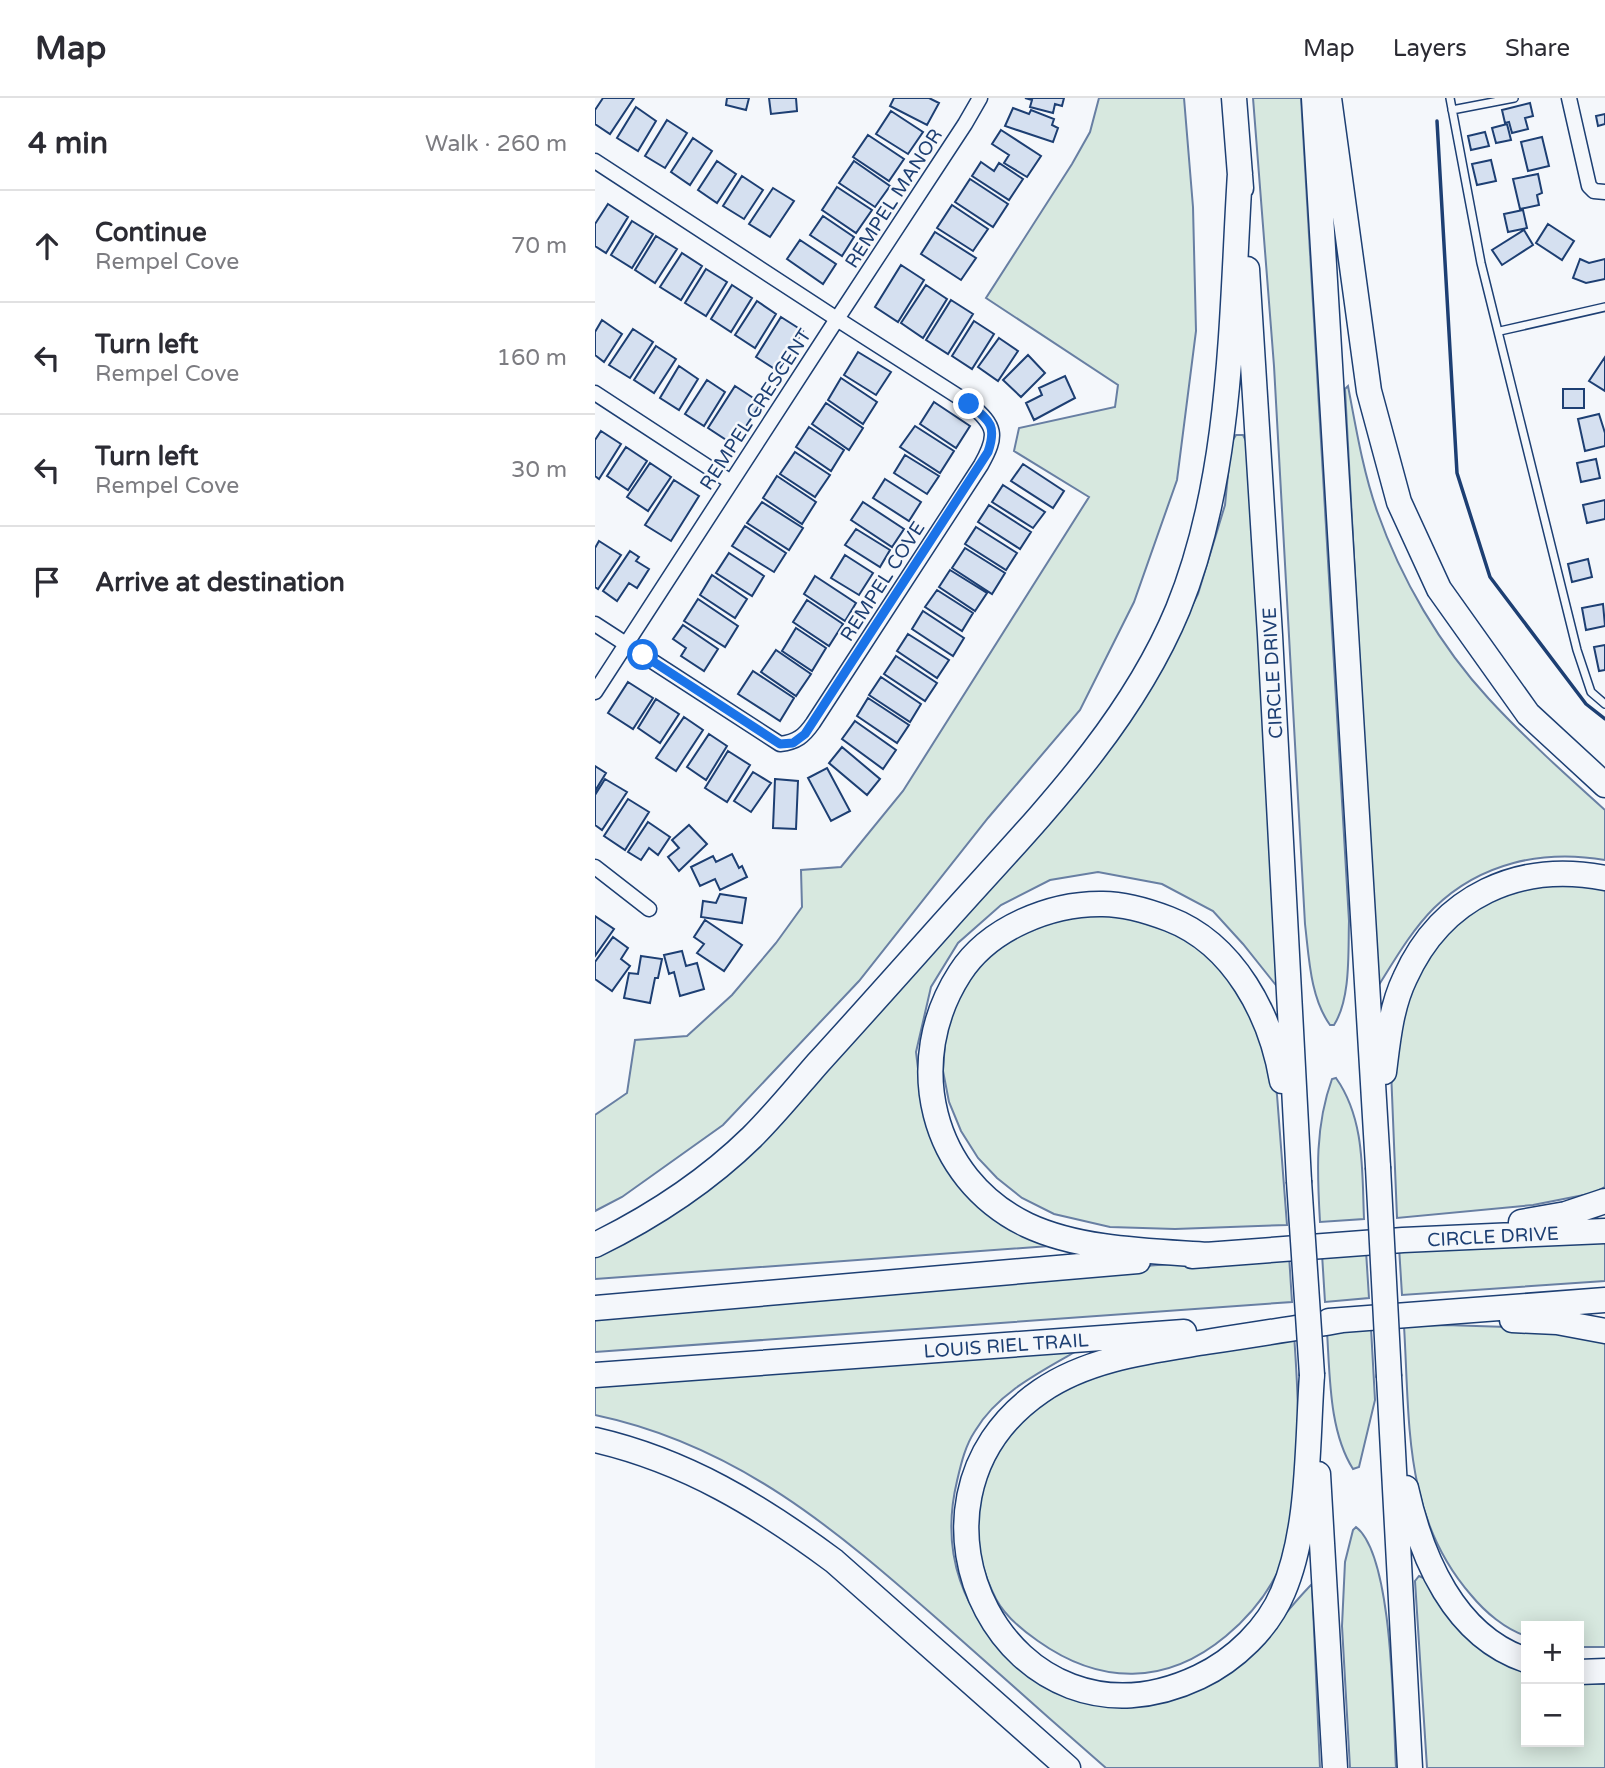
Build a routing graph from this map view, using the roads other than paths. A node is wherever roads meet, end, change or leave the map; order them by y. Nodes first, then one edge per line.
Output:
1 (979, 98) edge
2 (1234, 98) edge
3 (1314, 98) edge
4 (1329, 98) edge
5 (1450, 98) edge
6 (1514, 98) edge
7 (1569, 98) edge
8 (1452, 110) junction
9 (595, 161) edge
10 (1240, 173) junction
11 (1605, 192) edge
12 (1605, 307) edge
13 (837, 319) junction
14 (1500, 331) junction
15 (595, 393) edge
16 (731, 482) junction
17 (595, 624) edge
18 (625, 644) junction
19 (595, 692) edge
20 (1605, 704) edge
21 (1605, 785) edge
22 (595, 867) edge
23 (1605, 878) edge
24 (649, 909) dead end
25 (1378, 1167) junction
26 (1299, 1181) junction
27 (1605, 1201) edge
28 (1605, 1231) edge
29 (1403, 1240) junction
30 (595, 1245) edge
31 (1208, 1255) junction
32 (1605, 1300) edge
33 (595, 1308) edge
34 (1417, 1314) junction
35 (1343, 1320) junction
36 (1605, 1331) edge
37 (595, 1375) edge
38 (1312, 1375) junction
39 (1389, 1377) junction
40 (595, 1440) edge
41 (1521, 1659) edge
42 (1605, 1671) edge
43 (1584, 1672) edge
44 (1068, 1768) edge
45 (1335, 1768) edge
46 (1410, 1768) edge

1 - 13 street, REMPEL MANOR
2 - 10 highway, CIRCLE DRIVE
3 - 25 highway
4 - 21 highway
5 - 8 lane
6 - 8 lane
7 - 11 street
8 - 14 lane
9 - 13 street, REMPEL CRESCENT
10 - 26 highway, CIRCLE DRIVE
10 - 30 highway
12 - 14 lane
13 - 16 street, REMPEL CRESCENT
13 - 18 street, REMPEL COVE
14 - 20 lane
15 - 16 street
16 - 18 street, REMPEL CRESCENT
17 - 18 street
18 - 19 street, REMPEL CRESCENT
22 - 24 street
23 - 25 highway
25 - 39 highway, bridge
26 - 31 highway
26 - 38 highway, CIRCLE DRIVE, bridge
27 - 29 highway
28 - 29 highway, CIRCLE DRIVE
29 - 31 highway, CIRCLE DRIVE
31 - 33 highway
32 - 34 highway
34 - 35 highway, LOUIS RIEL TRAIL
34 - 36 highway
35 - 37 highway, LOUIS RIEL TRAIL
35 - 38 highway
38 - 45 highway
39 - 41 highway
39 - 46 highway
40 - 44 highway
42 - 43 highway

